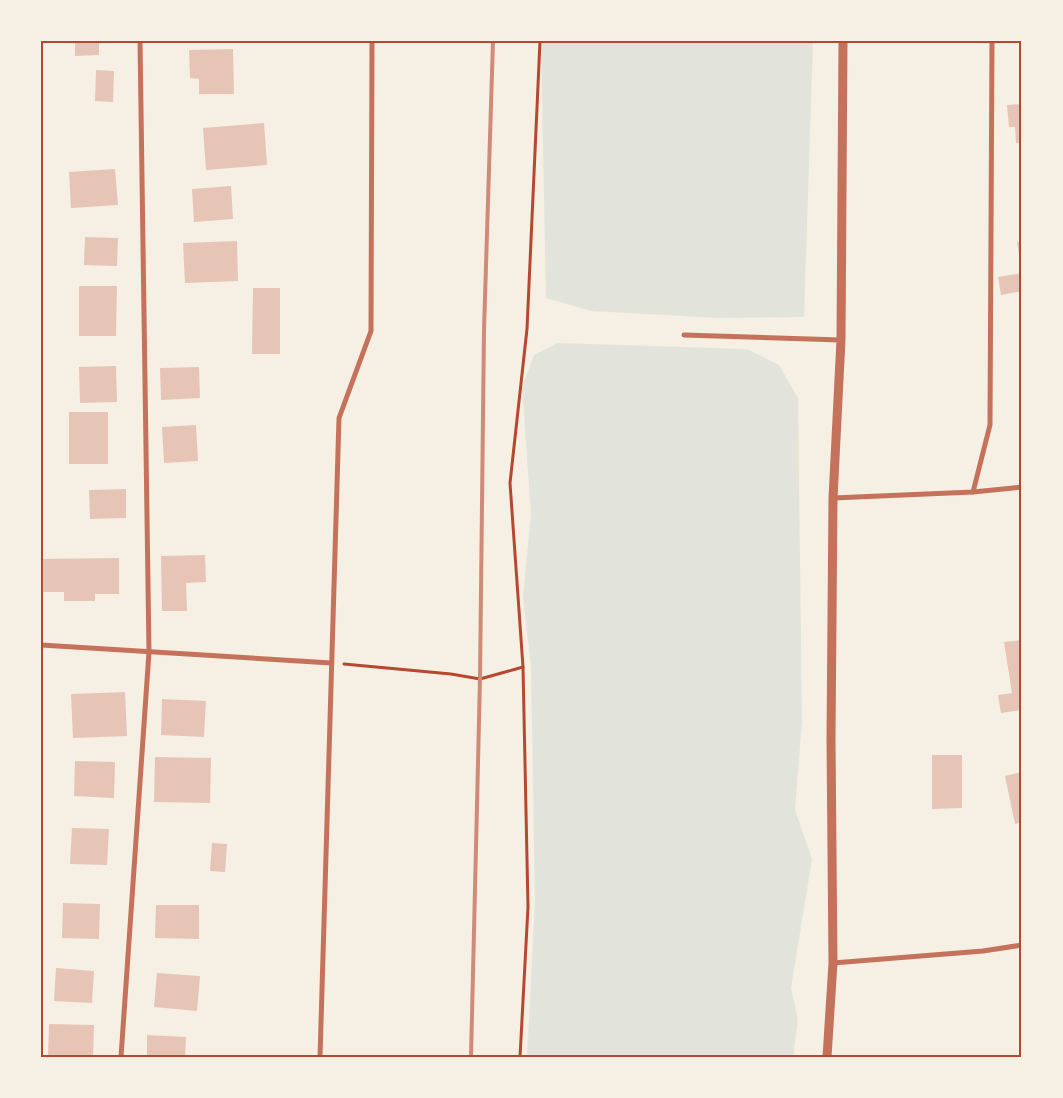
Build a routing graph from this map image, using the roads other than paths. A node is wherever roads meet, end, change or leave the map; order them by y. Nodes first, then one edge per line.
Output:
1 (140, 41) edge
2 (372, 41) edge
3 (844, 41) edge
4 (992, 41) edge
5 (684, 335) dead end
6 (841, 340) junction
7 (1022, 487) edge
8 (974, 492) junction
9 (833, 498) junction
10 (41, 645) edge
11 (149, 652) junction
12 (331, 662) junction
13 (1022, 945) edge
14 (833, 962) junction
15 (122, 1057) edge
16 (320, 1057) edge
17 (827, 1057) edge

1 - 11 street
2 - 12 street
3 - 6 street
4 - 8 street
5 - 6 street
6 - 9 street
7 - 8 street
8 - 9 street
9 - 14 street
10 - 11 street
11 - 12 street
11 - 15 street
12 - 16 street
13 - 14 street
14 - 17 street

